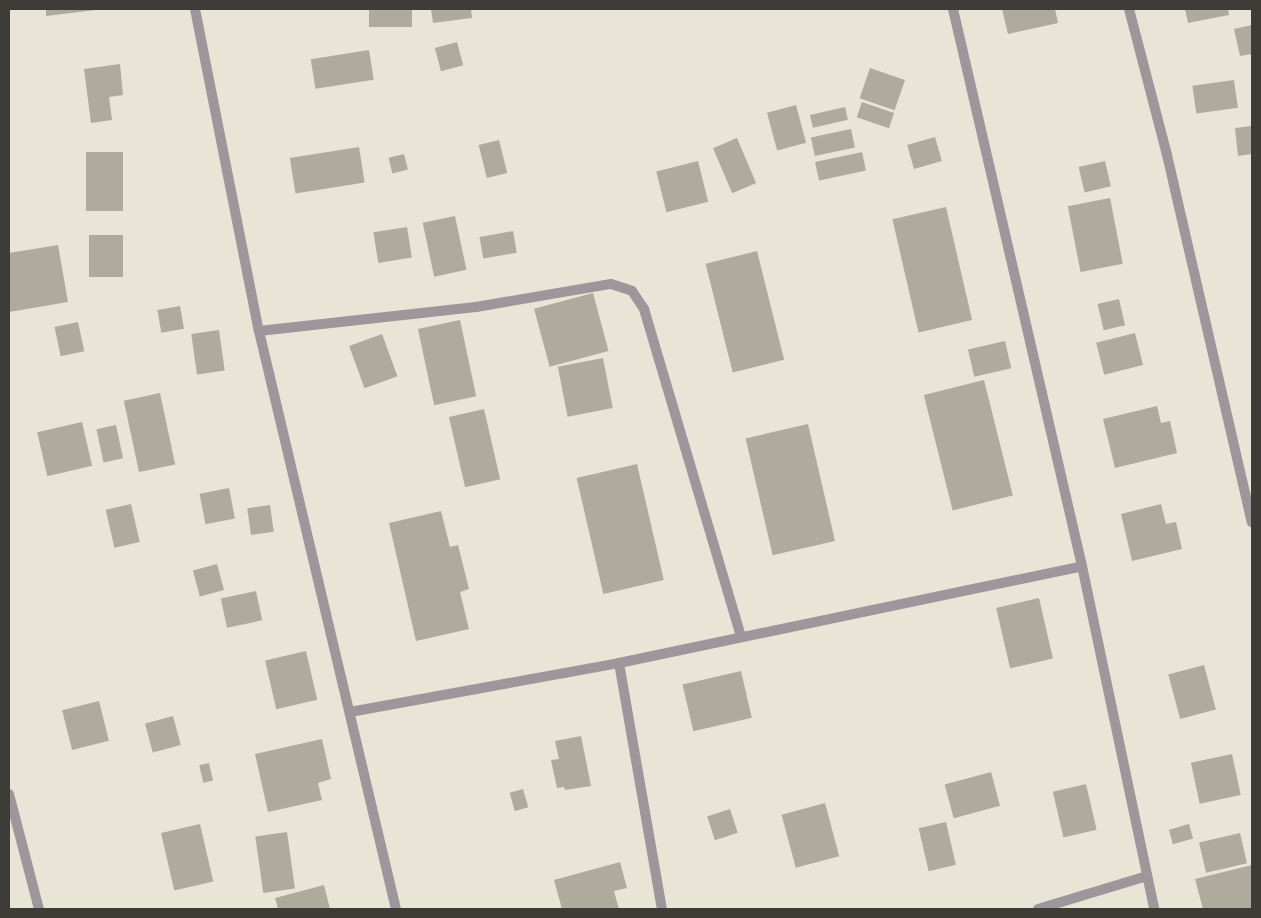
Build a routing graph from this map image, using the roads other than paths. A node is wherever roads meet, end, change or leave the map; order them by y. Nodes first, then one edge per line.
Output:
1 (195, 9) edge
2 (953, 9) edge
3 (1129, 9) edge
4 (259, 331) junction
5 (1252, 522) edge
6 (1082, 566) junction
7 (741, 637) junction
8 (619, 663) junction
9 (350, 712) junction
10 (9, 794) edge
11 (1146, 876) junction
12 (39, 909) edge
13 (396, 909) edge
14 (662, 909) edge
15 (1038, 909) edge
16 (1154, 909) edge

1 - 4 street
2 - 6 street
3 - 5 street
4 - 7 street
4 - 9 street
6 - 7 street
6 - 11 street
7 - 8 street
8 - 9 street
8 - 14 street
9 - 13 street
10 - 12 street
11 - 15 street
11 - 16 street

